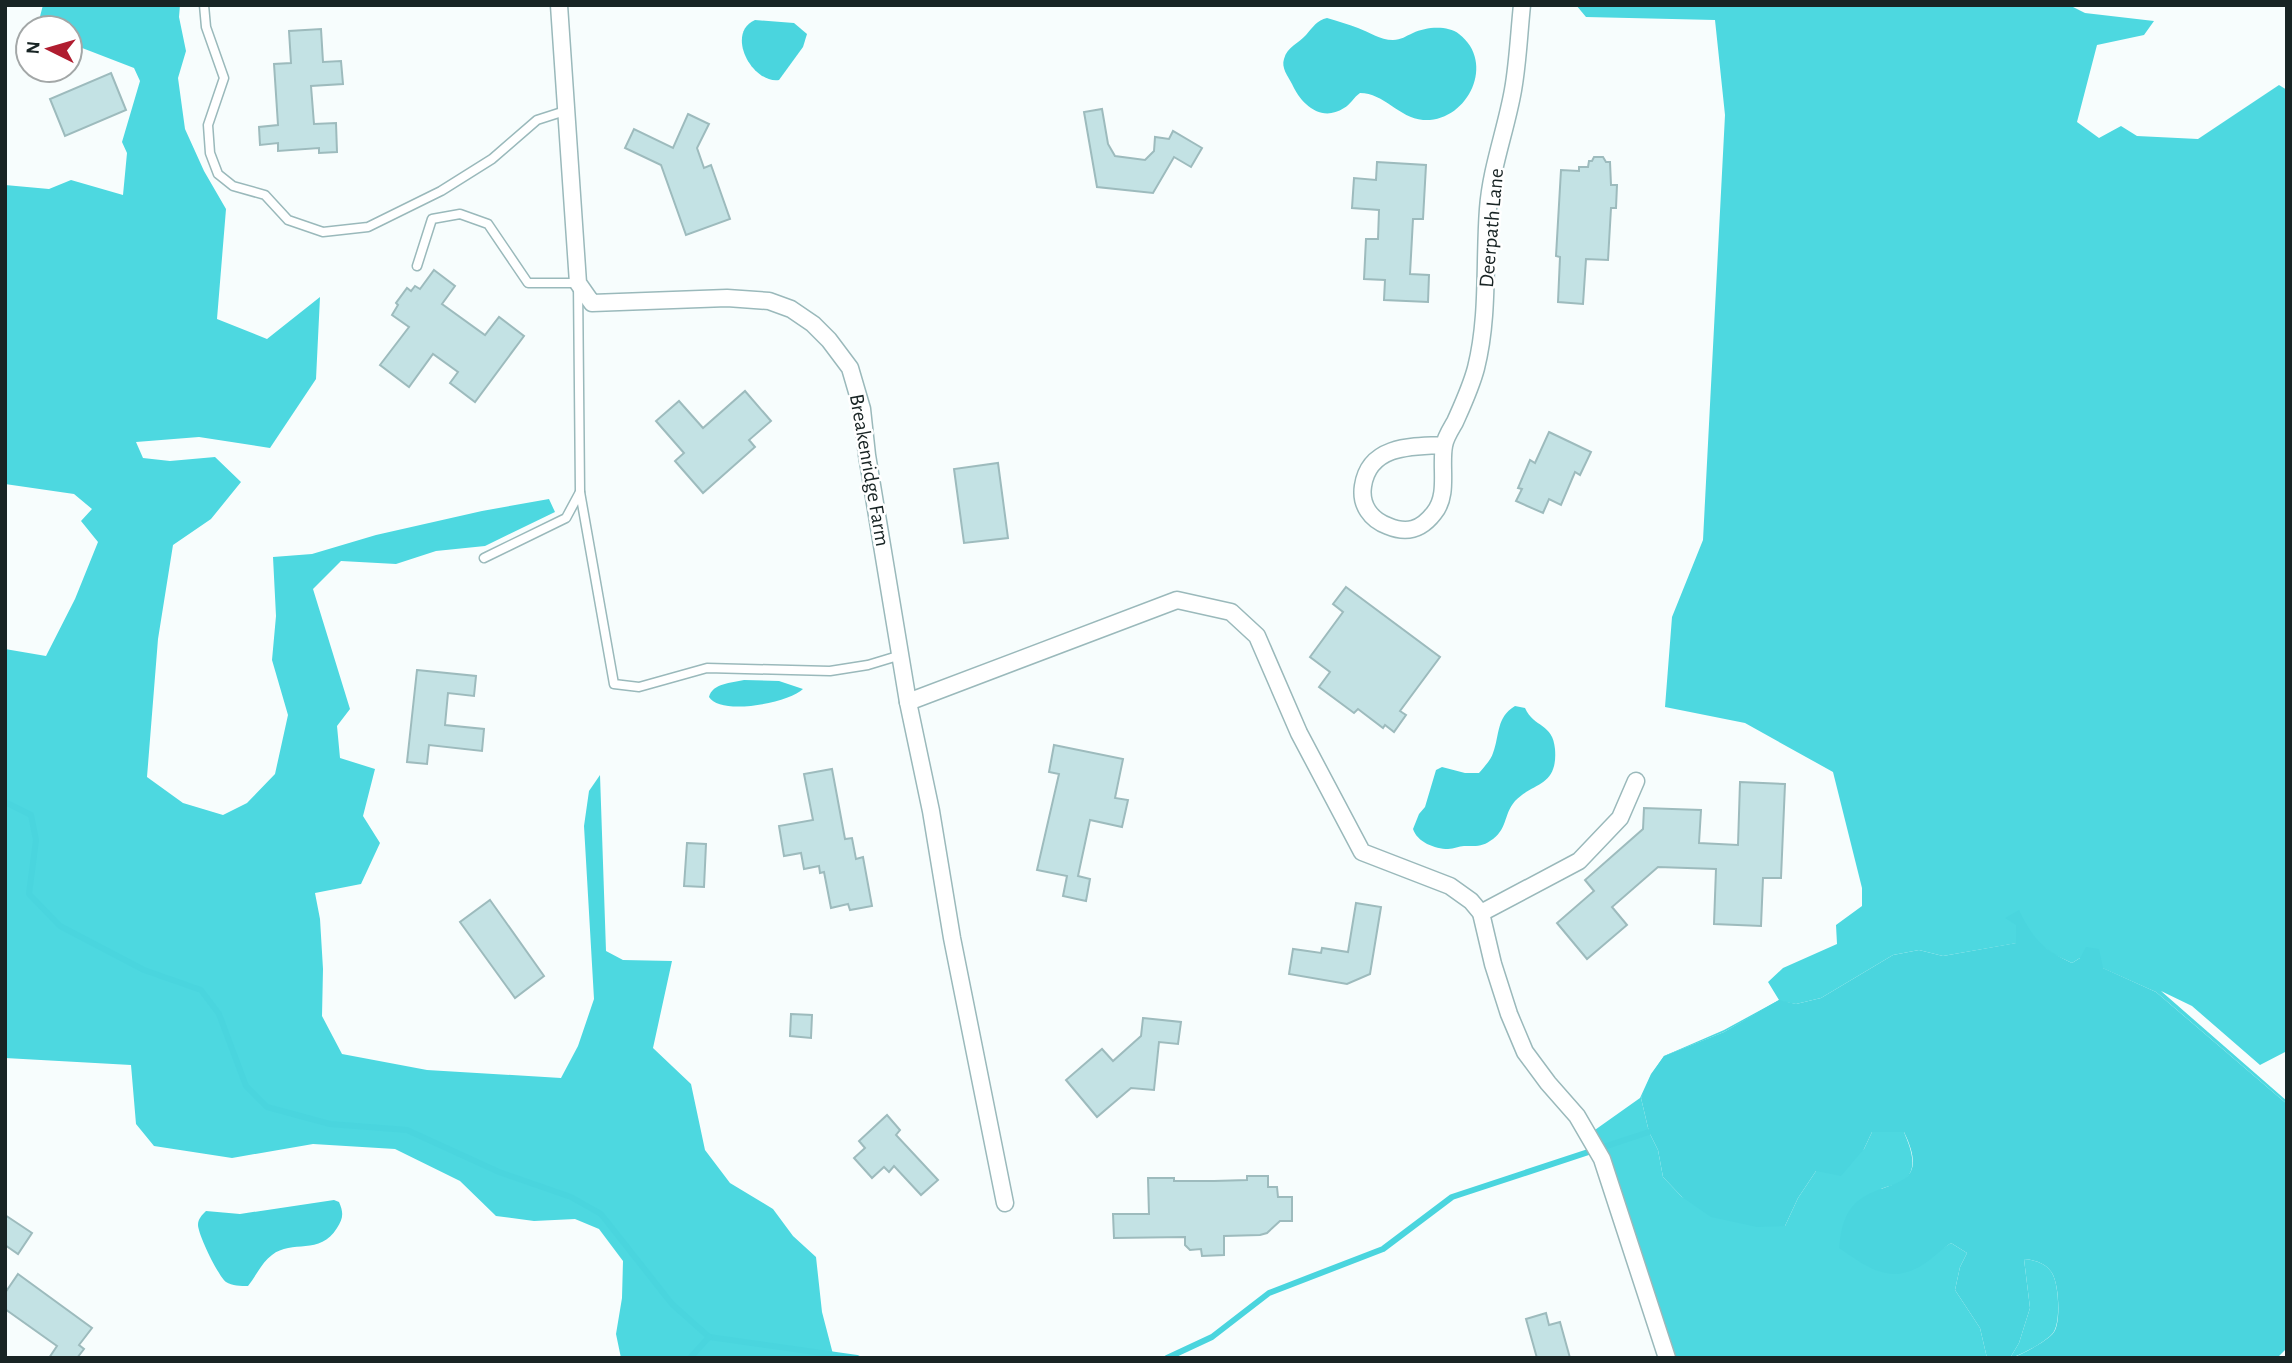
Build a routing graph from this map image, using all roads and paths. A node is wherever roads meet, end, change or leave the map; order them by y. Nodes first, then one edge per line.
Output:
1 (204, 5) edge
2 (558, 5) edge
3 (1522, 5) edge
4 (565, 111) junction
5 (417, 267) dead end
6 (578, 283) junction
7 (1444, 445) junction
8 (580, 492) junction
9 (484, 558) dead end
10 (901, 654) junction
11 (908, 702) junction
12 (1636, 781) dead end
13 (1481, 913) junction
14 (1005, 1203) dead end
15 (1667, 1358) edge

1 - 4 lane
2 - 4 street
3 - 7 street, Deerpath Lane
4 - 6 street
5 - 6 lane
6 - 8 lane
6 - 10 street, Breakenridge Farm
7 - 7 street, Deerpath Lane
8 - 9 lane
8 - 10 lane
10 - 11 street, Breakenridge Farm
11 - 13 street
11 - 14 street, Breakenridge Farm
12 - 13 street
13 - 15 street

